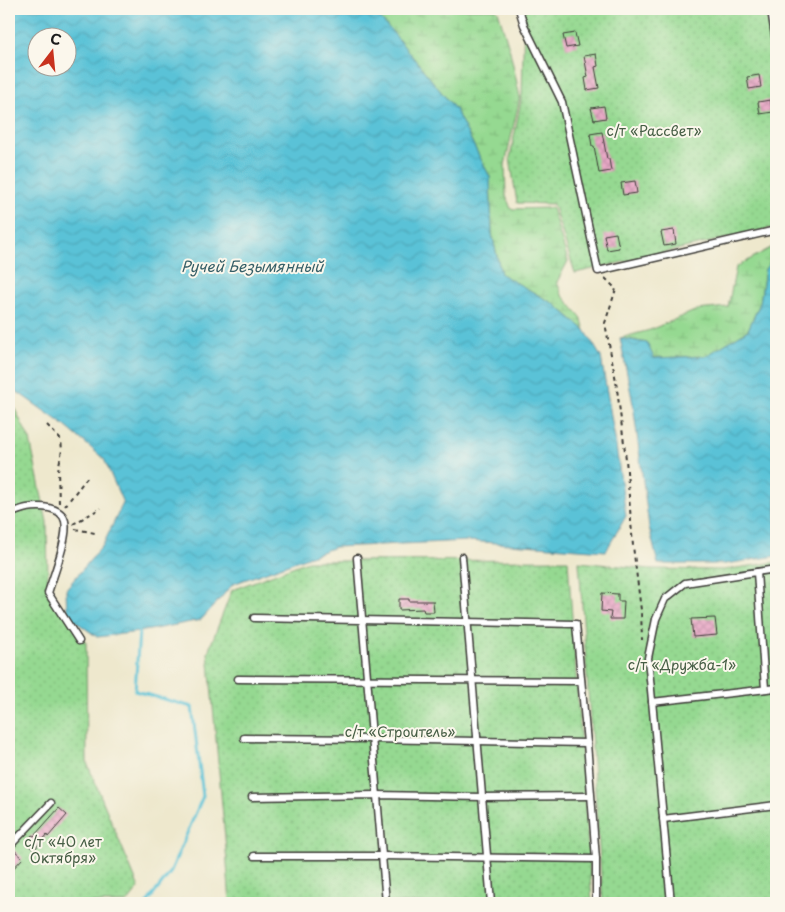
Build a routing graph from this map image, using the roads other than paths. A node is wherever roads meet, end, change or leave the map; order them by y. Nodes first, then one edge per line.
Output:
1 (519, 9) edge
2 (771, 9) edge
3 (776, 39) edge
4 (776, 230) edge
5 (9, 514) edge
6 (462, 557) dead end
7 (357, 558) dead end
8 (776, 569) edge
9 (757, 572) junction
10 (254, 618) dead end
11 (362, 620) junction
12 (468, 622) junction
13 (79, 640) dead end
14 (238, 679) dead end
15 (367, 680) junction
16 (473, 680) junction
17 (581, 681) junction
18 (776, 688) edge
19 (765, 689) junction
20 (652, 702) junction
21 (244, 738) dead end
22 (372, 739) junction
23 (478, 742) junction
24 (587, 743) junction
25 (377, 795) junction
26 (590, 796) junction
27 (252, 797) dead end
28 (482, 798) junction
29 (51, 803) dead end
30 (776, 805) edge
31 (663, 819) junction
32 (9, 847) edge
33 (254, 856) dead end
34 (382, 856) junction
35 (487, 858) junction
36 (596, 859) junction
37 (386, 903) edge
38 (491, 903) edge
39 (596, 903) edge
40 (671, 903) edge

1 - 4 lane
2 - 3 lane
5 - 13 lane
6 - 12 lane
7 - 11 lane
8 - 9 lane
9 - 19 lane
9 - 20 lane
10 - 11 lane
11 - 12 lane
11 - 15 lane
12 - 16 lane
12 - 17 lane
14 - 15 lane
15 - 16 lane
15 - 22 lane
16 - 17 lane
16 - 23 lane
17 - 24 lane
18 - 19 lane
19 - 20 lane
20 - 31 lane
21 - 22 lane
22 - 23 lane
22 - 25 lane
23 - 24 lane
23 - 28 lane
24 - 26 lane
25 - 27 lane
25 - 28 lane
25 - 34 lane
26 - 28 lane
26 - 36 lane
28 - 35 lane
29 - 32 lane
30 - 31 lane
31 - 40 lane
33 - 34 lane
34 - 35 lane
34 - 37 lane
35 - 36 lane
35 - 38 lane
36 - 39 lane

